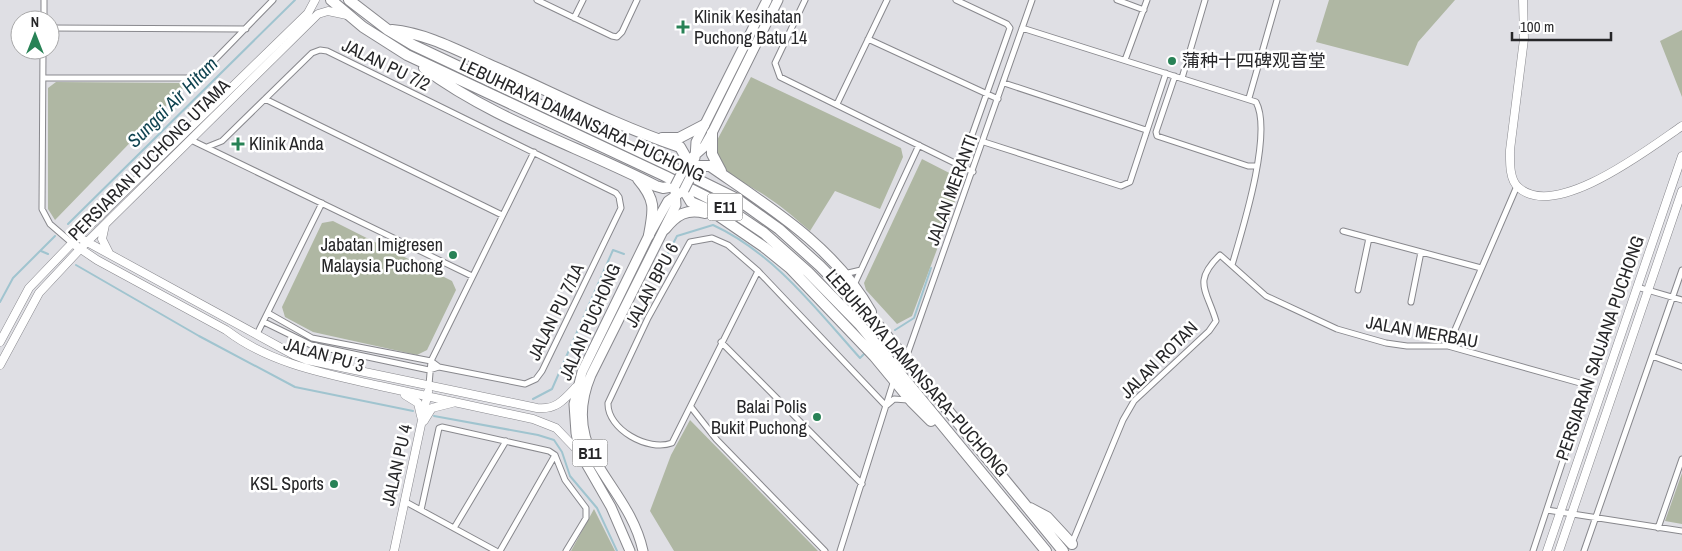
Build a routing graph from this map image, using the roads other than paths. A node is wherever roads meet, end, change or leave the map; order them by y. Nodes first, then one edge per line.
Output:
1 (273, 0) edge
2 (315, 0) edge
3 (331, 0) edge
4 (349, 0) edge
5 (537, 0) edge
6 (582, 0) edge
7 (636, 0) edge
8 (766, 0) edge
9 (778, 0) edge
10 (805, 0) edge
11 (887, 0) edge
12 (956, 0) edge
13 (1032, 0) edge
14 (1117, 0) edge
15 (1148, 0) edge
16 (1205, 0) edge
17 (1277, 0) edge
18 (1523, 0) edge
19 (1144, 10) junction
20 (348, 15) junction
21 (574, 18) junction
22 (60, 28) edge
23 (1022, 28) junction
24 (246, 29) junction
25 (388, 30) junction
26 (868, 40) junction
27 (407, 55) junction
28 (43, 60) edge
29 (1125, 60) junction
30 (1166, 73) junction
31 (1175, 76) junction
32 (43, 78) junction
33 (1182, 78) junction
34 (1004, 83) junction
35 (987, 94) junction
36 (1249, 98) junction
37 (265, 99) junction
38 (998, 99) junction
39 (837, 104) junction
40 (704, 125) junction
41 (1682, 126) edge
42 (1146, 130) junction
43 (712, 133) junction
44 (639, 134) junction
45 (191, 140) junction
46 (222, 141) junction
47 (984, 142) junction
48 (919, 145) junction
49 (207, 147) junction
50 (534, 152) junction
51 (222, 155) junction
52 (1682, 156) edge
53 (693, 161) junction
54 (961, 166) junction
55 (1256, 166) junction
56 (973, 172) junction
57 (634, 174) junction
58 (724, 176) junction
59 (1517, 186) junction
60 (678, 190) junction
61 (1682, 191) edge
62 (322, 203) junction
63 (502, 215) junction
64 (722, 218) junction
65 (105, 225) junction
66 (665, 229) junction
67 (1343, 231) dead end
68 (649, 234) junction
69 (65, 236) junction
70 (78, 237) junction
71 (1369, 238) junction
72 (87, 242) junction
73 (72, 243) junction
74 (81, 248) junction
75 (1420, 252) junction
76 (110, 254) junction
77 (1220, 255) joint
78 (71, 258) junction
79 (97, 260) junction
80 (1232, 265) junction
81 (1480, 268) junction
82 (861, 270) junction
83 (1682, 270) edge
84 (758, 271) junction
85 (841, 272) junction
86 (472, 276) junction
87 (1637, 287) junction
88 (853, 288) junction
89 (1358, 290) dead end
90 (1648, 290) junction
91 (1673, 297) junction
92 (1682, 300) edge
93 (1411, 302) dead end
94 (268, 313) junction
95 (264, 322) junction
96 (878, 325) junction
97 (226, 330) junction
98 (257, 334) junction
99 (0, 342) edge
100 (721, 342) junction
101 (1448, 346) junction
102 (1652, 356) junction
103 (905, 360) junction
104 (430, 361) junction
105 (290, 363) junction
106 (0, 365) edge
107 (439, 367) junction
108 (1682, 367) edge
109 (429, 370) junction
110 (894, 379) junction
111 (429, 385) junction
112 (576, 387) junction
113 (397, 390) junction
114 (427, 396) junction
115 (455, 402) junction
116 (912, 402) junction
117 (886, 406) junction
118 (691, 407) junction
119 (1577, 421) junction
120 (421, 425) junction
121 (1590, 425) junction
122 (506, 441) junction
123 (580, 453) junction
124 (554, 455) junction
125 (969, 458) junction
126 (1682, 460) edge
127 (862, 484) junction
128 (404, 501) junction
129 (1029, 508) junction
130 (421, 510) junction
131 (1547, 510) junction
132 (1560, 512) junction
133 (1572, 514) junction
134 (1595, 518) junction
135 (454, 528) junction
136 (1658, 528) junction
137 (1682, 531) edge
138 (1538, 536) junction
139 (1551, 539) junction
140 (1072, 544) joint
141 (394, 551) edge
142 (496, 551) edge
143 (500, 551) edge
144 (566, 551) edge
145 (630, 551) edge
146 (643, 551) edge
147 (825, 551) edge
148 (840, 551) edge
149 (1046, 551) edge
150 (1063, 551) edge
151 (1533, 551) edge
152 (1547, 551) edge
153 (1559, 551) edge
154 (1584, 551) edge

1 - 24 street
2 - 70 street, PERSIARAN PUCHONG UTAMA
3 - 20 highway, LEBUHRAYA DAMANSARA–PUCHONG / E11
4 - 25 highway, LEBUHRAYA DAMANSARA–PUCHONG / E11
5 - 21 street
6 - 21 street
7 - 21 street
8 - 40 main road, JALAN PUCHONG / B11
9 - 43 main road, JALAN PUCHONG / B11
10 - 39 street
11 - 26 street
12 - 35 street
13 - 23 street, JALAN MERANTI
14 - 19 street
15 - 19 street
16 - 33 street
17 - 36 street
18 - 59 street
19 - 29 street
20 - 27 highway, LEBUHRAYA DAMANSARA–PUCHONG / E11
20 - 45 street, PERSIARAN PUCHONG UTAMA
22 - 24 street
23 - 29 street
23 - 34 street, JALAN MERANTI
24 - 32 street
25 - 44 highway
25 - 96 highway, LEBUHRAYA DAMANSARA–PUCHONG / E11
26 - 35 street
26 - 39 street
27 - 57 highway
27 - 125 highway, LEBUHRAYA DAMANSARA–PUCHONG / E11
28 - 32 street
29 - 30 street
30 - 31 street
30 - 42 street
31 - 33 street
31 - 55 street
32 - 69 street
33 - 36 street
34 - 38 street, JALAN MERANTI
34 - 42 street
35 - 38 street
35 - 54 street
36 - 55 street
37 - 46 street, JALAN PU 7/2
37 - 50 street, JALAN PU 7/2
37 - 63 street
38 - 47 street, JALAN MERANTI
39 - 48 street
40 - 44 highway
40 - 53 main road, JALAN PUCHONG / B11
41 - 59 street
42 - 47 street
43 - 53 main road, JALAN PUCHONG / B11
43 - 58 highway
44 - 53 highway
45 - 49 street
45 - 65 street, PERSIARAN PUCHONG UTAMA
46 - 49 street, JALAN PU 7/2
46 - 51 street
47 - 56 street, JALAN MERANTI
48 - 54 street
48 - 82 street
49 - 51 street
50 - 63 street
50 - 107 street, JALAN PU 7/1A
51 - 62 street
52 - 87 street, PERSIARAN SAUJANA PUCHONG
53 - 58 highway
53 - 60 main road, JALAN PUCHONG / B11, bridge
54 - 56 street
55 - 80 street
56 - 103 street, JALAN MERANTI
57 - 60 highway
57 - 68 highway
58 - 85 highway
59 - 81 street
60 - 64 highway
60 - 66 main road, JALAN PUCHONG / B11
60 - 68 main road, JALAN PUCHONG / B11
61 - 90 street, PERSIARAN SAUJANA PUCHONG
62 - 86 street
62 - 94 street
63 - 86 street
64 - 66 highway
64 - 110 highway
65 - 72 street, PERSIARAN PUCHONG UTAMA
65 - 76 street
66 - 146 main road, JALAN PUCHONG / B11
67 - 71 street
68 - 112 main road, JALAN PUCHONG / B11
69 - 70 street
69 - 73 street
70 - 72 street, JALAN PU 3
70 - 73 street, PERSIARAN PUCHONG UTAMA
71 - 75 street
71 - 89 street
72 - 74 street, PERSIARAN PUCHONG UTAMA
72 - 76 street, JALAN PU 3
73 - 74 street, JALAN PU 3
73 - 99 street, PERSIARAN PUCHONG UTAMA
74 - 78 street, PERSIARAN PUCHONG UTAMA
74 - 79 street, JALAN PU 3
75 - 81 street
75 - 93 street
76 - 98 street, JALAN PU 3
77 - 80 street, JALAN MERBAU
77 - 140 street, JALAN ROTAN
78 - 79 street
78 - 106 street, PERSIARAN PUCHONG UTAMA
79 - 97 street, JALAN PU 3
80 - 101 street, JALAN MERBAU
81 - 101 street
82 - 85 street
82 - 88 street
83 - 91 street
84 - 100 street
84 - 117 street, JALAN BPU 6
84 - 118 street, JALAN BPU 6
85 - 88 highway
86 - 104 street
87 - 90 street
87 - 121 street, PERSIARAN SAUJANA PUCHONG
88 - 96 highway
90 - 91 street
90 - 133 street, PERSIARAN SAUJANA PUCHONG
91 - 92 street
91 - 102 street
94 - 95 street
94 - 104 street, JALAN PU 7/1A
95 - 98 street
95 - 109 street
96 - 103 highway, LEBUHRAYA DAMANSARA–PUCHONG / E11
97 - 98 street
97 - 105 street, JALAN PU 3
98 - 105 street
98 - 111 street, JALAN PU 3
100 - 118 street
100 - 127 street
101 - 119 street, JALAN MERBAU
102 - 108 street
102 - 134 street
103 - 129 highway, LEBUHRAYA DAMANSARA–PUCHONG / E11
104 - 107 street, JALAN PU 7/1A
104 - 109 street
105 - 113 street, JALAN PU 3
107 - 109 street
109 - 111 street
110 - 116 highway
110 - 117 street
111 - 112 street, JALAN PU 3
111 - 114 street, JALAN PU 4
112 - 123 main road, JALAN PUCHONG / B11
113 - 114 street, JALAN PU 3
113 - 120 street
114 - 115 street, JALAN PU 3
114 - 120 street, JALAN PU 4
115 - 120 street
115 - 123 street, JALAN PU 3
116 - 117 street
116 - 125 highway
117 - 127 street
118 - 147 street
119 - 121 street
119 - 131 street
120 - 128 street, JALAN PU 4
121 - 132 street, PERSIARAN SAUJANA PUCHONG
122 - 124 street
122 - 130 street
122 - 135 street
123 - 145 main road, JALAN PUCHONG / B11
124 - 143 street
124 - 144 street
125 - 149 highway, LEBUHRAYA DAMANSARA–PUCHONG / E11
126 - 136 street
127 - 148 street
128 - 130 street
128 - 141 street, JALAN PU 4
129 - 140 highway
129 - 150 highway, LEBUHRAYA DAMANSARA–PUCHONG / E11
130 - 135 street
131 - 132 street
131 - 138 street
132 - 133 street
132 - 139 street, PERSIARAN SAUJANA PUCHONG
133 - 134 street
133 - 153 street, PERSIARAN SAUJANA PUCHONG
134 - 136 street
134 - 154 street
135 - 142 street
136 - 137 street
138 - 139 street
138 - 151 street
139 - 152 street, PERSIARAN SAUJANA PUCHONG

